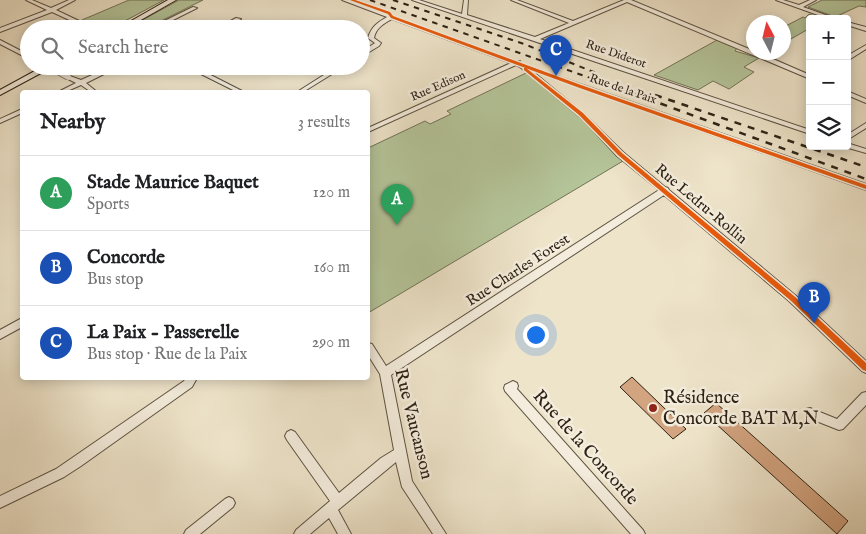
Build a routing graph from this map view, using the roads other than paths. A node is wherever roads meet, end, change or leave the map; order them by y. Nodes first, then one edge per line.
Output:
1 (28, 0) edge
2 (73, 0) edge
3 (173, 0) edge
4 (344, 0) edge
5 (414, 0) edge
6 (466, 0) edge
7 (513, 0) edge
8 (610, 0) edge
9 (628, 0) edge
10 (778, 0) edge
11 (814, 0) edge
12 (620, 3) junction
13 (799, 7) junction
14 (195, 8) dead end
15 (51, 10) junction
16 (823, 15) edge
17 (392, 17) junction
18 (464, 17) junction
19 (26, 20) edge
20 (75, 20) edge
21 (136, 20) edge
22 (169, 20) edge
23 (20, 22) edge
24 (573, 23) junction
25 (851, 24) edge
26 (866, 29) edge
27 (0, 30) edge
28 (535, 39) junction
29 (0, 42) edge
30 (866, 47) edge
31 (370, 49) edge
32 (20, 52) edge
33 (851, 56) edge
34 (518, 62) junction
35 (536, 69) junction
36 (528, 71) junction
37 (33, 75) edge
38 (65, 75) edge
39 (97, 75) edge
40 (206, 75) edge
41 (327, 75) edge
42 (806, 75) edge
43 (82, 82) junction
44 (65, 90) edge
45 (92, 90) edge
46 (237, 90) edge
47 (303, 90) edge
48 (0, 93) edge
49 (851, 95) edge
50 (866, 101) edge
51 (20, 112) edge
52 (0, 122) edge
53 (866, 125) edge
54 (370, 129) edge
55 (806, 131) edge
56 (851, 135) edge
57 (851, 146) edge
58 (866, 151) edge
59 (866, 187) edge
60 (665, 190) junction
61 (20, 323) edge
62 (0, 335) edge
63 (370, 350) edge
64 (866, 368) edge
65 (385, 373) junction
66 (191, 380) edge
67 (512, 386) dead end
68 (866, 397) edge
69 (810, 413) dead end
70 (291, 436) dead end
71 (401, 452) junction
72 (0, 502) edge
73 (229, 502) dead end
74 (334, 505) junction
75 (190, 534) edge
76 (300, 534) edge
77 (346, 534) edge
78 (440, 534) edge
79 (639, 534) edge

1 - 15 street
2 - 15 street
3 - 21 main road
4 - 17 street, Rue de la Paix
5 - 18 street, Rue Diderot
6 - 18 street
7 - 24 street
8 - 12 street
9 - 12 street
9 - 42 street
10 - 13 street
11 - 13 street
12 - 24 street
13 - 16 street
14 - 22 street
15 - 19 street
15 - 20 street
17 - 31 street
17 - 34 street, Rue de la Paix
18 - 28 street, Rue Diderot
23 - 27 street
24 - 28 street
25 - 26 street
28 - 55 street, Rue Diderot
29 - 32 street
30 - 33 street
34 - 35 street, Rue de la Paix
34 - 36 street, Rue Ledru-Rollin
34 - 54 street, Rue Edison
35 - 36 street
35 - 59 street, Rue de la Paix
36 - 60 street, Rue Ledru-Rollin
37 - 48 main road
38 - 43 street, bridge
39 - 43 street
40 - 46 street
41 - 47 street
43 - 44 street
43 - 45 street
49 - 50 street
51 - 52 street
53 - 56 street
57 - 58 street
60 - 64 street, Rue Ledru-Rollin
60 - 65 street, Rue Charles Forest
61 - 62 street
63 - 65 street, Rue Vaucanson
65 - 71 street, Rue Vaucanson
66 - 72 street
67 - 79 street, Rue de la Concorde
68 - 69 street
70 - 74 street
71 - 74 street
71 - 78 street, Rue Vaucanson
73 - 75 street
74 - 76 street
74 - 77 street

